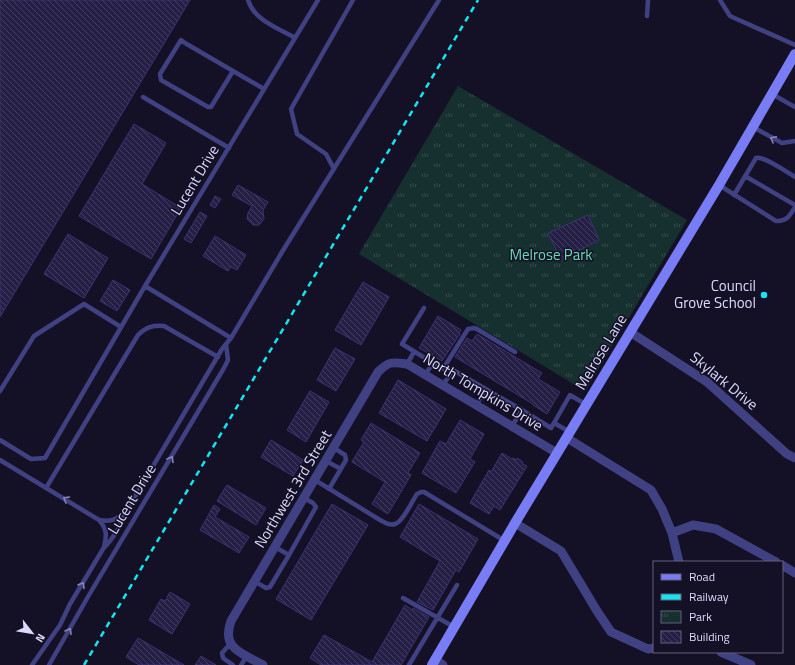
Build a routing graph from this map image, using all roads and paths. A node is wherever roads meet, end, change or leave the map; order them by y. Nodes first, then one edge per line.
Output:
1 (248, 0) edge
2 (317, 0) edge
3 (353, 0) edge
4 (439, 0) edge
5 (648, 0) edge
6 (720, 0) edge
7 (647, 16) dead end
8 (295, 38) junction
9 (795, 45) edge
10 (794, 59) edge
11 (233, 71) junction
12 (264, 89) junction
13 (772, 94) junction
14 (143, 97) dead end
15 (795, 107) edge
16 (752, 127) junction
17 (795, 141) edge
18 (229, 148) junction
19 (334, 169) junction
20 (745, 176) junction
21 (795, 177) edge
22 (719, 185) junction
23 (734, 195) junction
24 (795, 206) edge
25 (145, 286) junction
26 (424, 308) dead end
27 (121, 327) junction
28 (630, 332) junction
29 (231, 338) junction
30 (226, 344) junction
31 (414, 352) junction
32 (515, 352) dead end
33 (218, 357) junction
34 (391, 362) joint
35 (433, 363) junction
36 (407, 364) junction
37 (443, 369) junction
38 (453, 370) junction
39 (425, 375) junction
40 (443, 385) junction
41 (486, 389) junction
42 (0, 391) edge
43 (476, 405) junction
44 (587, 405) junction
45 (522, 410) junction
46 (554, 423) junction
47 (512, 426) junction
48 (568, 435) junction
49 (0, 440) edge
50 (334, 448) junction
51 (557, 453) junction
52 (795, 458) edge
53 (0, 460) edge
54 (326, 461) junction
55 (341, 469) junction
56 (315, 480) junction
57 (46, 488) junction
58 (329, 489) junction
59 (304, 498) junction
60 (126, 512) junction
61 (99, 520) junction
62 (515, 523) junction
63 (672, 533) junction
64 (505, 541) junction
65 (275, 547) junction
66 (103, 548) junction
67 (289, 555) junction
68 (679, 561) edge
69 (774, 561) edge
70 (783, 566) edge
71 (795, 573) edge
72 (254, 581) junction
73 (457, 585) dead end
74 (403, 598) dead end
75 (438, 618) junction
76 (454, 627) junction
77 (229, 641) junction
78 (653, 648) edge
79 (723, 653) edge
80 (247, 656) junction
81 (437, 663) edge
82 (32, 665) edge
83 (50, 665) edge
84 (233, 665) edge
85 (241, 665) edge
86 (262, 665) edge
87 (409, 665) edge
88 (751, 665) edge

1 - 8 lane
2 - 8 lane, Lucent Drive
3 - 19 lane
4 - 19 lane
5 - 7 lane
6 - 9 lane
8 - 12 lane, Lucent Drive
10 - 13 street, Melrose Lane
11 - 11 lane
11 - 12 lane
12 - 18 lane, Lucent Drive
13 - 15 lane
13 - 16 street, Melrose Lane
14 - 18 lane
17 -> 16 lane
16 - 22 street, Melrose Lane
18 - 25 lane, Lucent Drive
19 - 29 lane
20 - 21 lane
20 - 23 lane
20 - 24 lane
22 - 23 lane
22 - 28 street, Melrose Lane
23 - 24 lane
25 - 27 lane, Lucent Drive
25 - 29 lane
26 - 31 lane
27 - 42 lane
27 - 49 lane, Lucent Drive
28 - 44 street, Melrose Lane
28 - 52 street, Skylark Drive
29 - 30 lane
30 - 33 lane
83 -> 30 lane, Lucent Drive
31 - 35 lane
31 - 36 lane
32 - 37 lane
33 - 57 lane
33 - 60 lane
34 - 36 street, North Tompkins Drive
34 - 50 street, Northwest 3rd Street
35 - 37 lane
35 - 39 lane
36 - 39 street, North Tompkins Drive
37 - 38 lane
38 - 40 lane
38 - 41 lane
39 - 40 street, North Tompkins Drive
40 - 43 street, North Tompkins Drive
41 - 43 lane
41 - 45 lane
43 - 47 street, North Tompkins Drive
44 - 46 lane
44 - 48 street, Melrose Lane
45 - 46 lane
45 - 47 lane
46 - 48 lane
47 - 51 street, North Tompkins Drive
48 - 51 street, Melrose Lane
48 - 63 street
50 - 54 street, Northwest 3rd Street
50 - 55 lane
51 - 62 street, Melrose Lane
53 - 57 lane
54 - 55 lane
54 - 56 street, Northwest 3rd Street
55 - 58 lane
56 - 58 lane
56 - 59 street, Northwest 3rd Street
61 -> 57 lane
58 - 64 lane
59 - 65 street, Northwest 3rd Street
59 - 67 lane
60 - 61 lane
60 - 66 lane
61 - 66 lane
62 - 64 street, Melrose Lane
62 - 78 street
63 - 68 street
63 - 69 street
64 - 76 street, Melrose Lane
65 - 67 lane
65 - 72 street, Northwest 3rd Street
82 -> 66 lane
67 - 72 lane
70 - 71 street
72 - 77 street, Northwest 3rd Street
73 - 75 lane
74 - 75 lane
75 - 76 lane
75 - 87 lane
76 - 81 street, Melrose Lane
77 - 80 street
77 - 84 lane
79 - 88 street
80 - 85 lane
80 - 86 street

